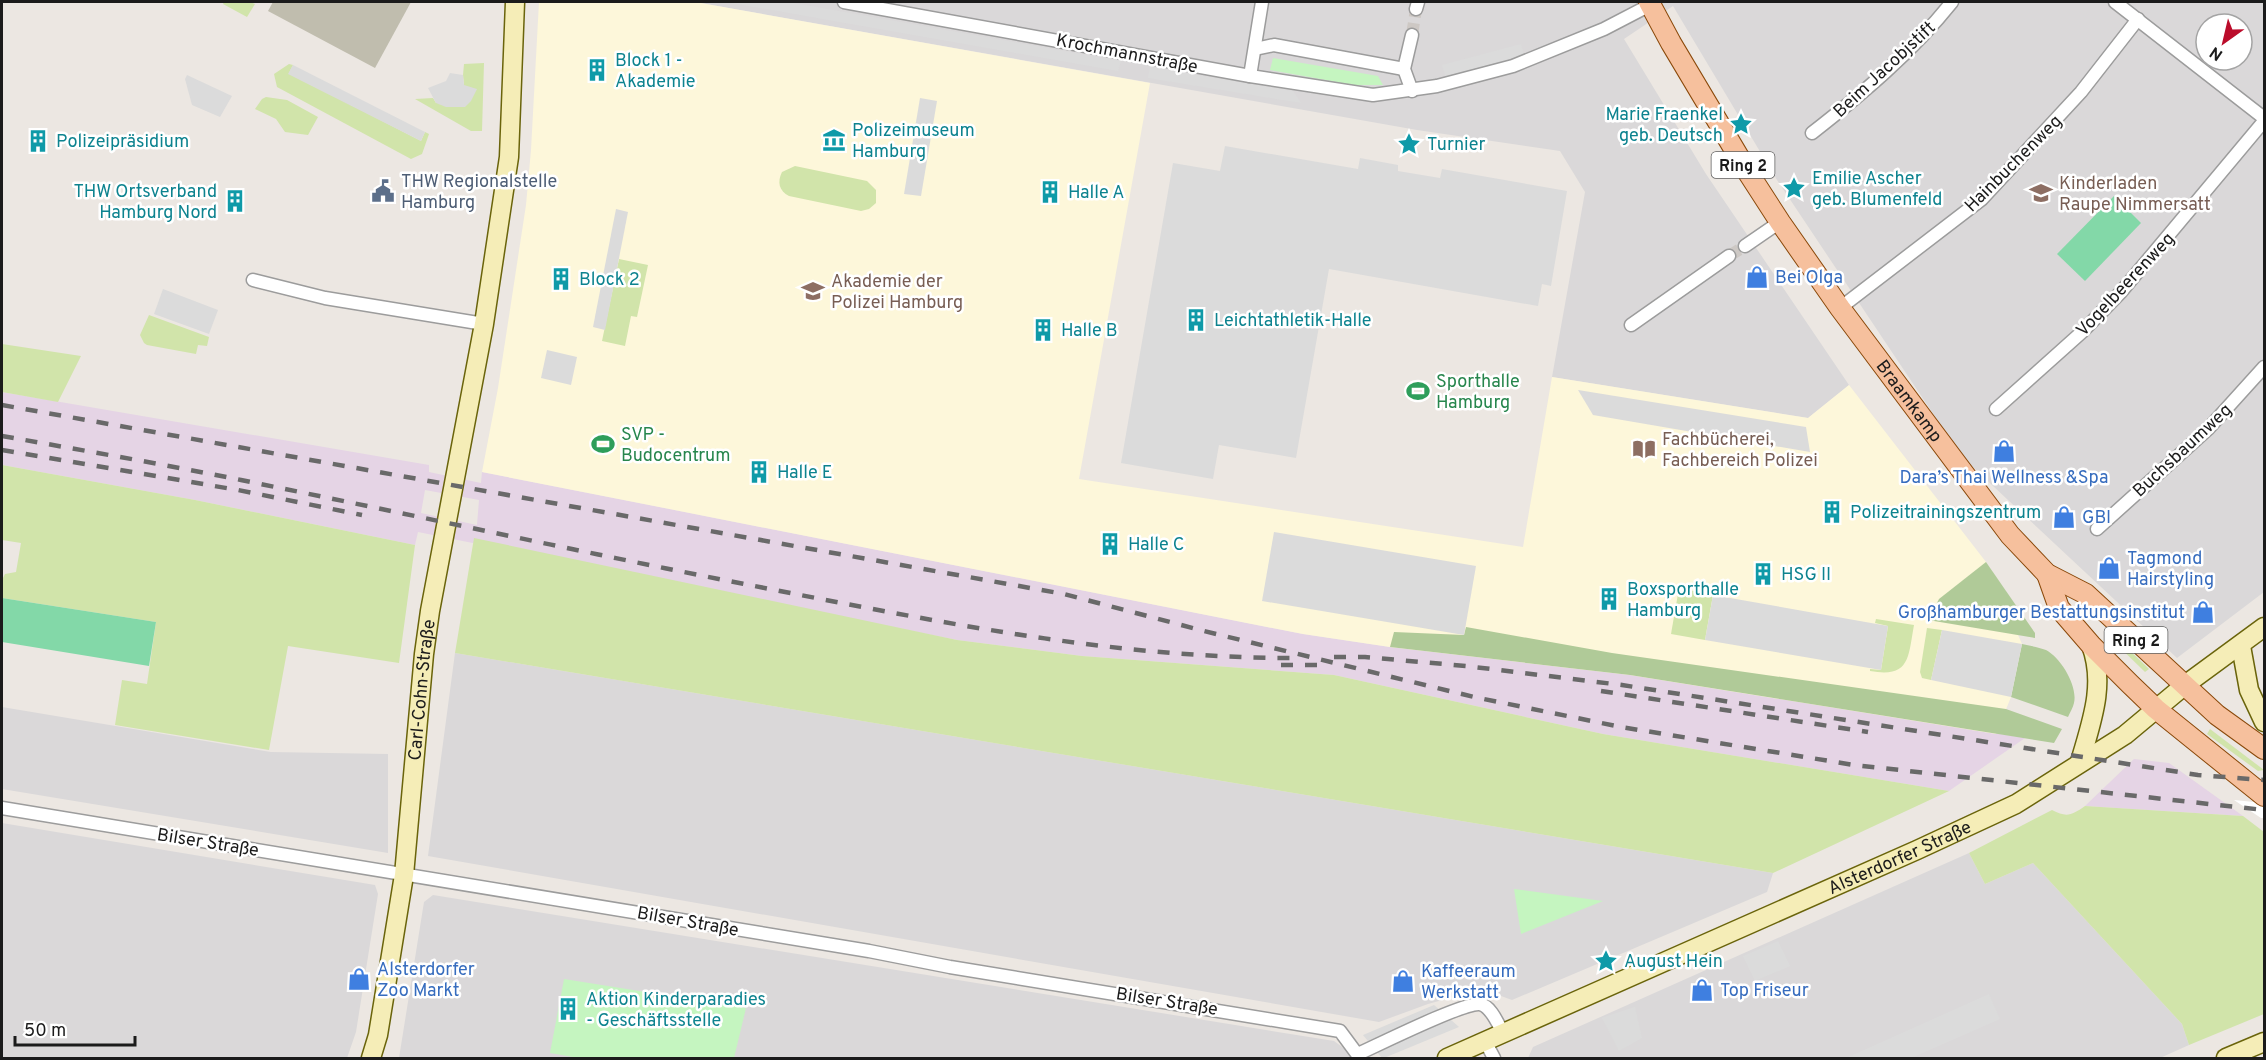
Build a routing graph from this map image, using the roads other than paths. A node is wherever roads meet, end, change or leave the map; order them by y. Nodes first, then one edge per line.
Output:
1 (515, 2) edge
2 (844, 2) edge
3 (1263, 2) edge
4 (1650, 2) edge
5 (1952, 2) edge
6 (2115, 2) edge
7 (2138, 19) junction
8 (1412, 35) tunnel mouth
9 (1255, 49) junction
10 (1404, 69) junction
11 (1250, 76) junction
12 (1412, 91) junction
13 (2265, 119) edge
14 (1812, 133) dead end
15 (1780, 222) junction
16 (1745, 246) tunnel mouth
17 (1729, 256) tunnel mouth
18 (253, 280) dead end
19 (1840, 308) junction
20 (484, 324) junction
21 (1630, 325) dead end
22 (2265, 367) edge
23 (1996, 409) dead end
24 (2097, 529) dead end
25 (2047, 574) junction
26 (2265, 627) edge
27 (2091, 645) junction
28 (2241, 646) junction
29 (2185, 685) junction
30 (2156, 709) junction
31 (2265, 722) edge
32 (2265, 749) edge
33 (2080, 762) junction
34 (2265, 796) edge
35 (2, 808) edge
36 (404, 875) junction
37 (1503, 1033) junction
38 (1485, 1041) junction
39 (2265, 1042) edge
40 (1359, 1056) edge
41 (371, 1059) edge
42 (1447, 1059) edge
43 (1494, 1059) edge
44 (2226, 1059) edge

1 - 20 street, Carl-Cohn-Straße
2 - 11 street, Krochmannstraße
3 - 9 street
4 - 12 street, Krochmannstraße
4 - 15 main road, Braamkamp / Ring 2
5 - 14 street, Beim Jacobjstift
6 - 7 street
7 - 13 street
7 - 19 street, Hainbuchenweg
8 - 10 street
9 - 10 street
9 - 11 street
10 - 12 street
11 - 12 street, Krochmannstraße
13 - 23 street, Vogelbeerenweg
15 - 16 street
15 - 19 main road, Braamkamp / Ring 2
17 - 21 street
18 - 20 street
19 - 25 main road, Braamkamp / Ring 2
20 - 36 street, Carl-Cohn-Straße
22 - 24 street, Buchsbaumweg
25 - 27 main road, Braamkamp / Ring 2
25 - 29 main road, Braamkamp / Ring 2
26 - 28 street, Alsterdorfer Straße
27 - 30 main road, Braamkamp / Ring 2
27 - 33 street
28 - 29 street, Alsterdorfer Straße
28 - 31 street
29 - 30 street, Alsterdorfer Straße
29 - 32 main road, Braamkamp / Ring 2
30 - 33 street, Alsterdorfer Straße
30 - 34 main road, Braamkamp / Ring 2
33 - 37 street, Alsterdorfer Straße
35 - 36 street, Bilser Straße
36 - 40 street, Bilser Straße
36 - 41 street, Carl-Cohn-Straße
37 - 38 street, Alsterdorfer Straße
37 - 40 street
38 - 42 street, Alsterdorfer Straße
38 - 43 street
39 - 44 street

